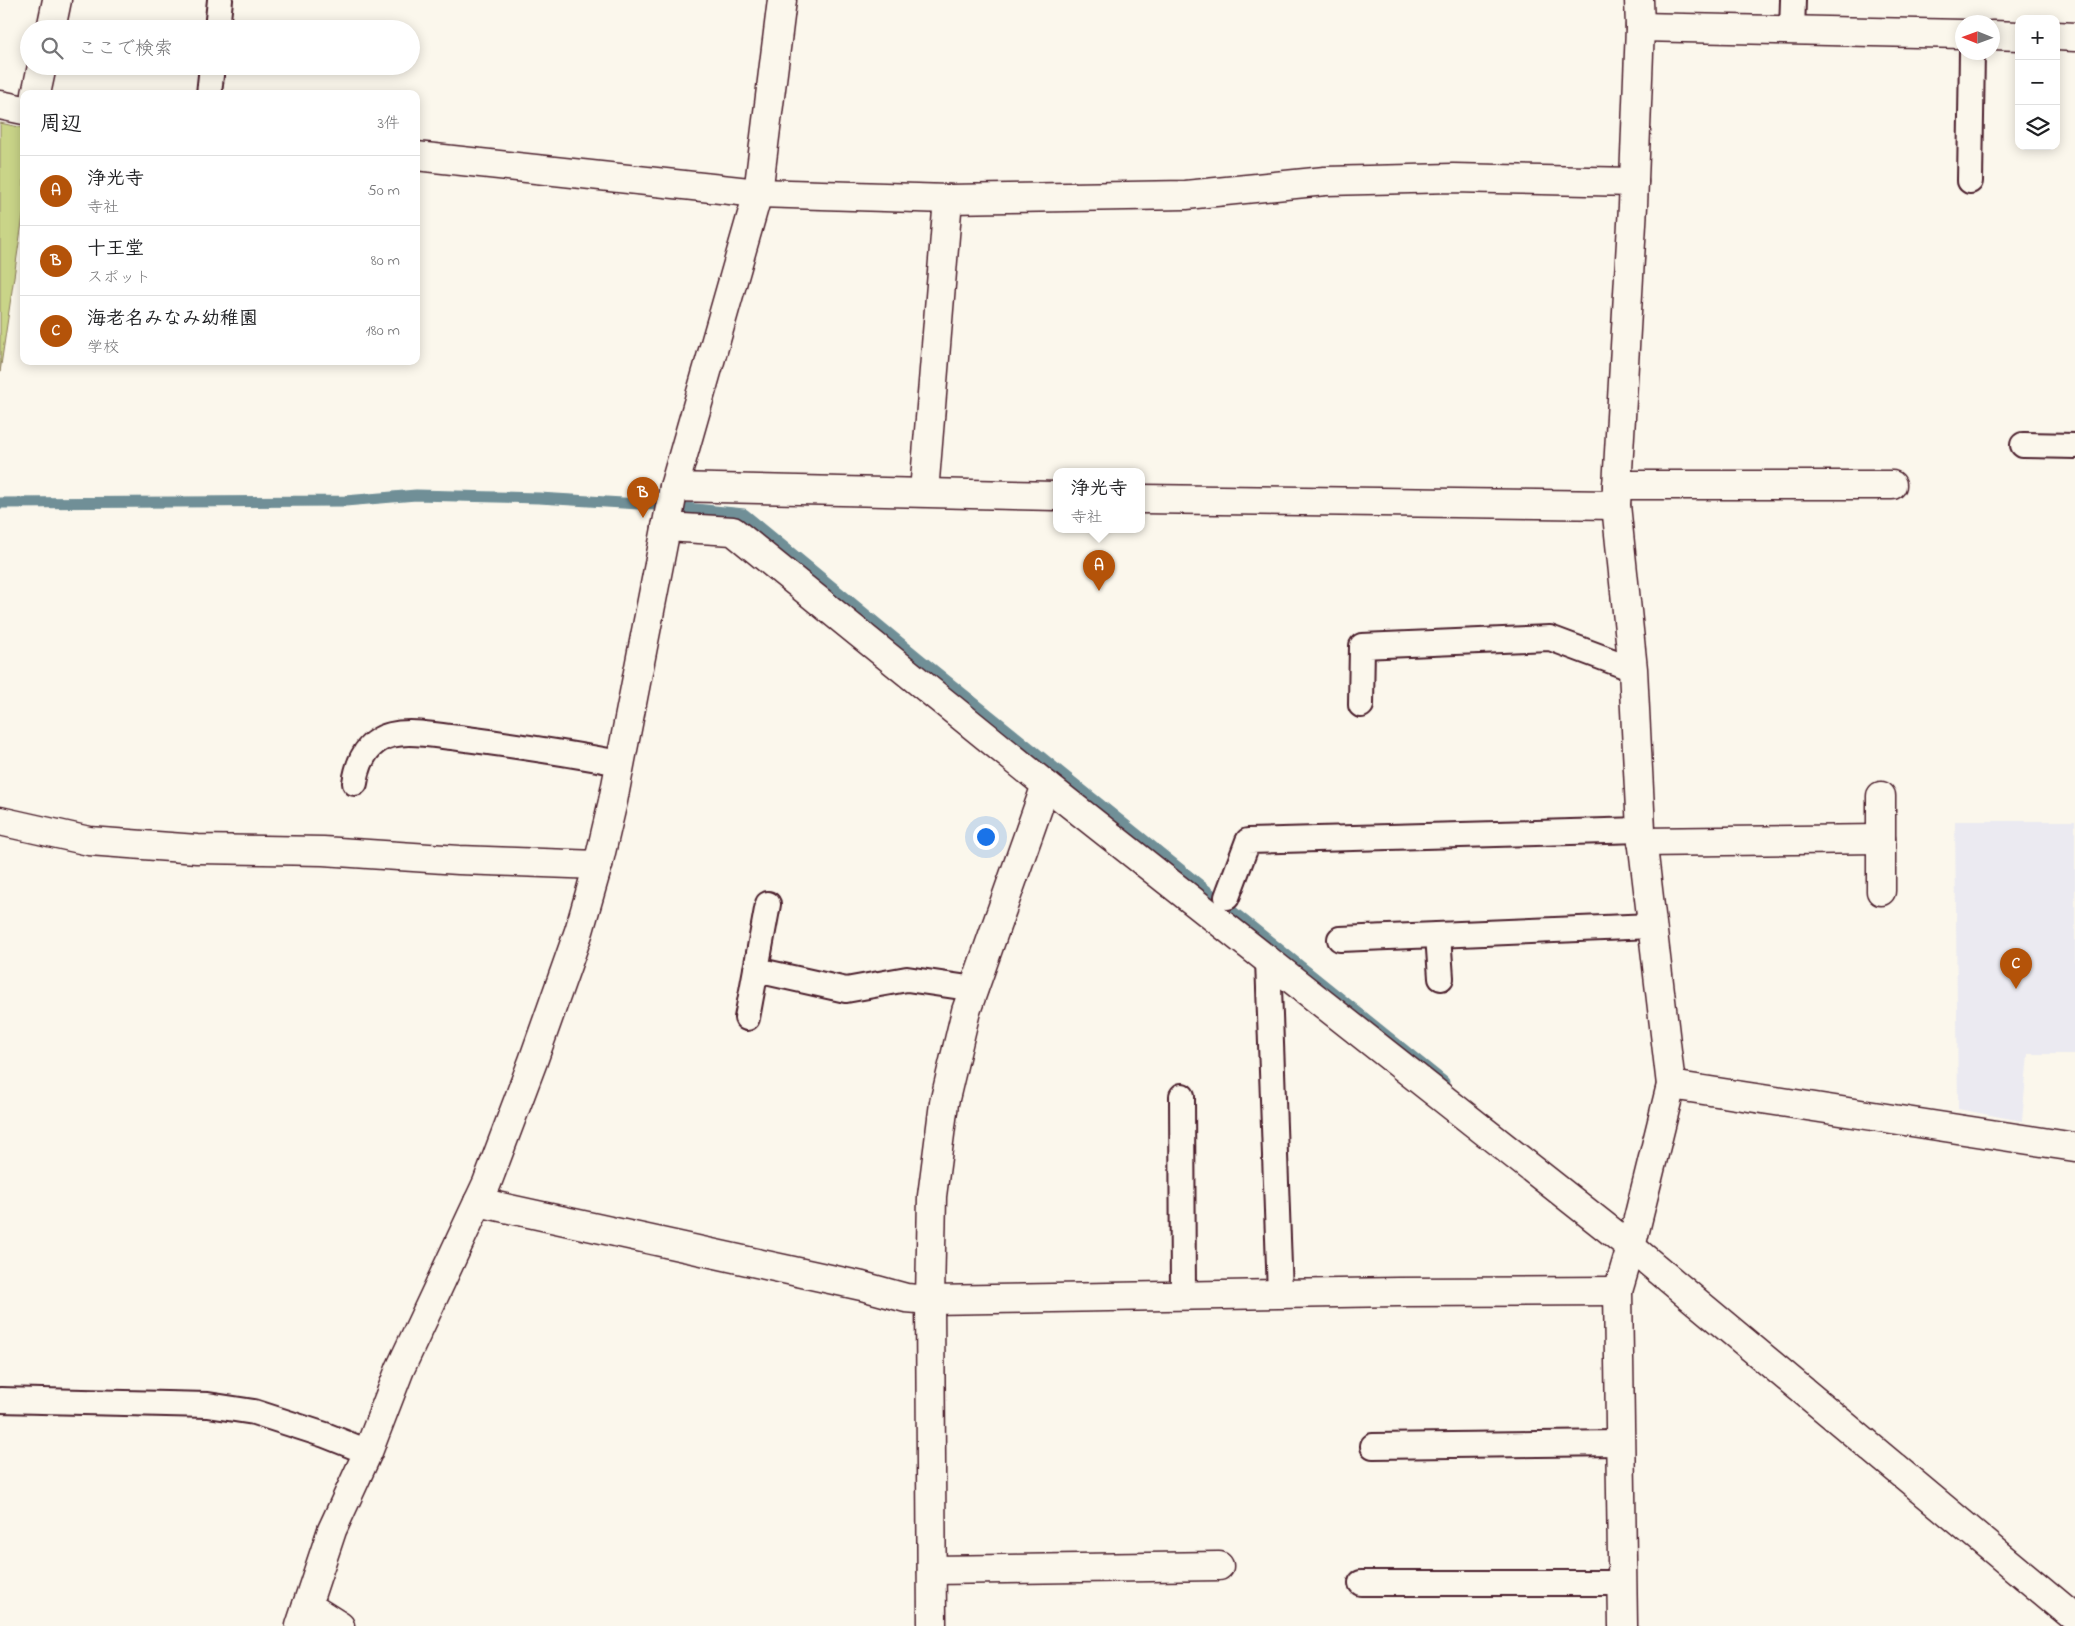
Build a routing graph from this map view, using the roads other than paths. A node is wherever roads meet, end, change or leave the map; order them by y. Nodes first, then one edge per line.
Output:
1 (57, 0) edge
2 (220, 0) edge
3 (782, 0) edge
4 (1639, 0) edge
5 (1793, 0) edge
6 (53, 20) edge
7 (217, 20) edge
8 (1640, 28) junction
9 (1792, 31) junction
10 (1955, 34) edge
11 (2000, 35) edge
12 (2015, 36) edge
13 (2060, 36) edge
14 (2075, 37) edge
15 (1972, 60) edge
16 (40, 75) edge
17 (211, 75) edge
18 (37, 90) edge
19 (209, 90) edge
20 (0, 105) edge
21 (20, 109) edge
22 (420, 156) edge
23 (1970, 181) dead end
24 (1634, 182) junction
25 (758, 193) junction
26 (948, 199) junction
27 (2023, 445) dead end
28 (2075, 446) edge
29 (1892, 486) dead end
30 (924, 492) junction
31 (1617, 495) junction
32 (1053, 496) edge
33 (1145, 498) edge
34 (670, 507) junction
35 (1633, 669) junction
36 (1361, 705) dead end
37 (620, 763) junction
38 (355, 783) dead end
39 (1046, 785) junction
40 (1881, 796) dead end
41 (0, 822) edge
42 (1642, 836) junction
43 (1881, 839) junction
44 (598, 865) junction
45 (1881, 892) dead end
46 (1227, 897) dead end
47 (768, 904) dead end
48 (1652, 926) junction
49 (1438, 935) junction
50 (1340, 939) dead end
51 (1268, 960) junction
52 (756, 970) junction
53 (1441, 978) dead end
54 (975, 989) junction
55 (747, 1018) dead end
56 (1671, 1084) junction
57 (1182, 1096) dead end
58 (2075, 1147) edge
59 (478, 1202) junction
60 (1632, 1247) junction
61 (1618, 1292) junction
62 (1280, 1294) junction
63 (1182, 1296) junction
64 (930, 1300) junction
65 (0, 1400) edge
66 (1620, 1443) junction
67 (1373, 1446) dead end
68 (368, 1452) junction
69 (1220, 1566) dead end
70 (932, 1570) junction
71 (1360, 1583) dead end
72 (1622, 1583) junction
73 (304, 1616) edge
74 (2075, 1618) edge
75 (340, 1626) edge
76 (932, 1626) edge
77 (1623, 1626) edge

1 - 6 street
2 - 7 lane
3 - 25 street
4 - 8 street
5 - 9 lane
8 - 9 street
8 - 24 street
9 - 10 street
11 - 12 street
13 - 14 street
15 - 23 lane
16 - 18 street
17 - 19 lane
20 - 21 street
22 - 25 street
24 - 26 street
24 - 31 street
25 - 26 street
25 - 34 street
26 - 30 street
27 - 28 lane
29 - 31 street
30 - 32 street
30 - 34 street
31 - 33 street
31 - 35 street
34 - 37 street
34 - 39 street
35 - 36 lane
35 - 42 street
37 - 38 lane
37 - 44 street
39 - 51 street
39 - 54 street
40 - 43 street
41 - 44 street
42 - 43 street
42 - 46 lane
42 - 48 street
43 - 45 street
44 - 59 street
47 - 52 lane
48 - 49 lane
48 - 56 street
49 - 50 lane
49 - 53 lane
51 - 60 street
51 - 62 lane
52 - 54 lane
52 - 55 lane
54 - 64 street
56 - 58 street
56 - 60 street
57 - 63 lane
59 - 64 street
59 - 68 street
60 - 61 street
60 - 74 street
61 - 62 street
61 - 66 street
62 - 63 street
63 - 64 street
64 - 70 street
65 - 68 lane
66 - 67 lane
66 - 72 street
68 - 73 street
69 - 70 street
70 - 76 street
71 - 72 lane
72 - 77 street
73 - 75 street

